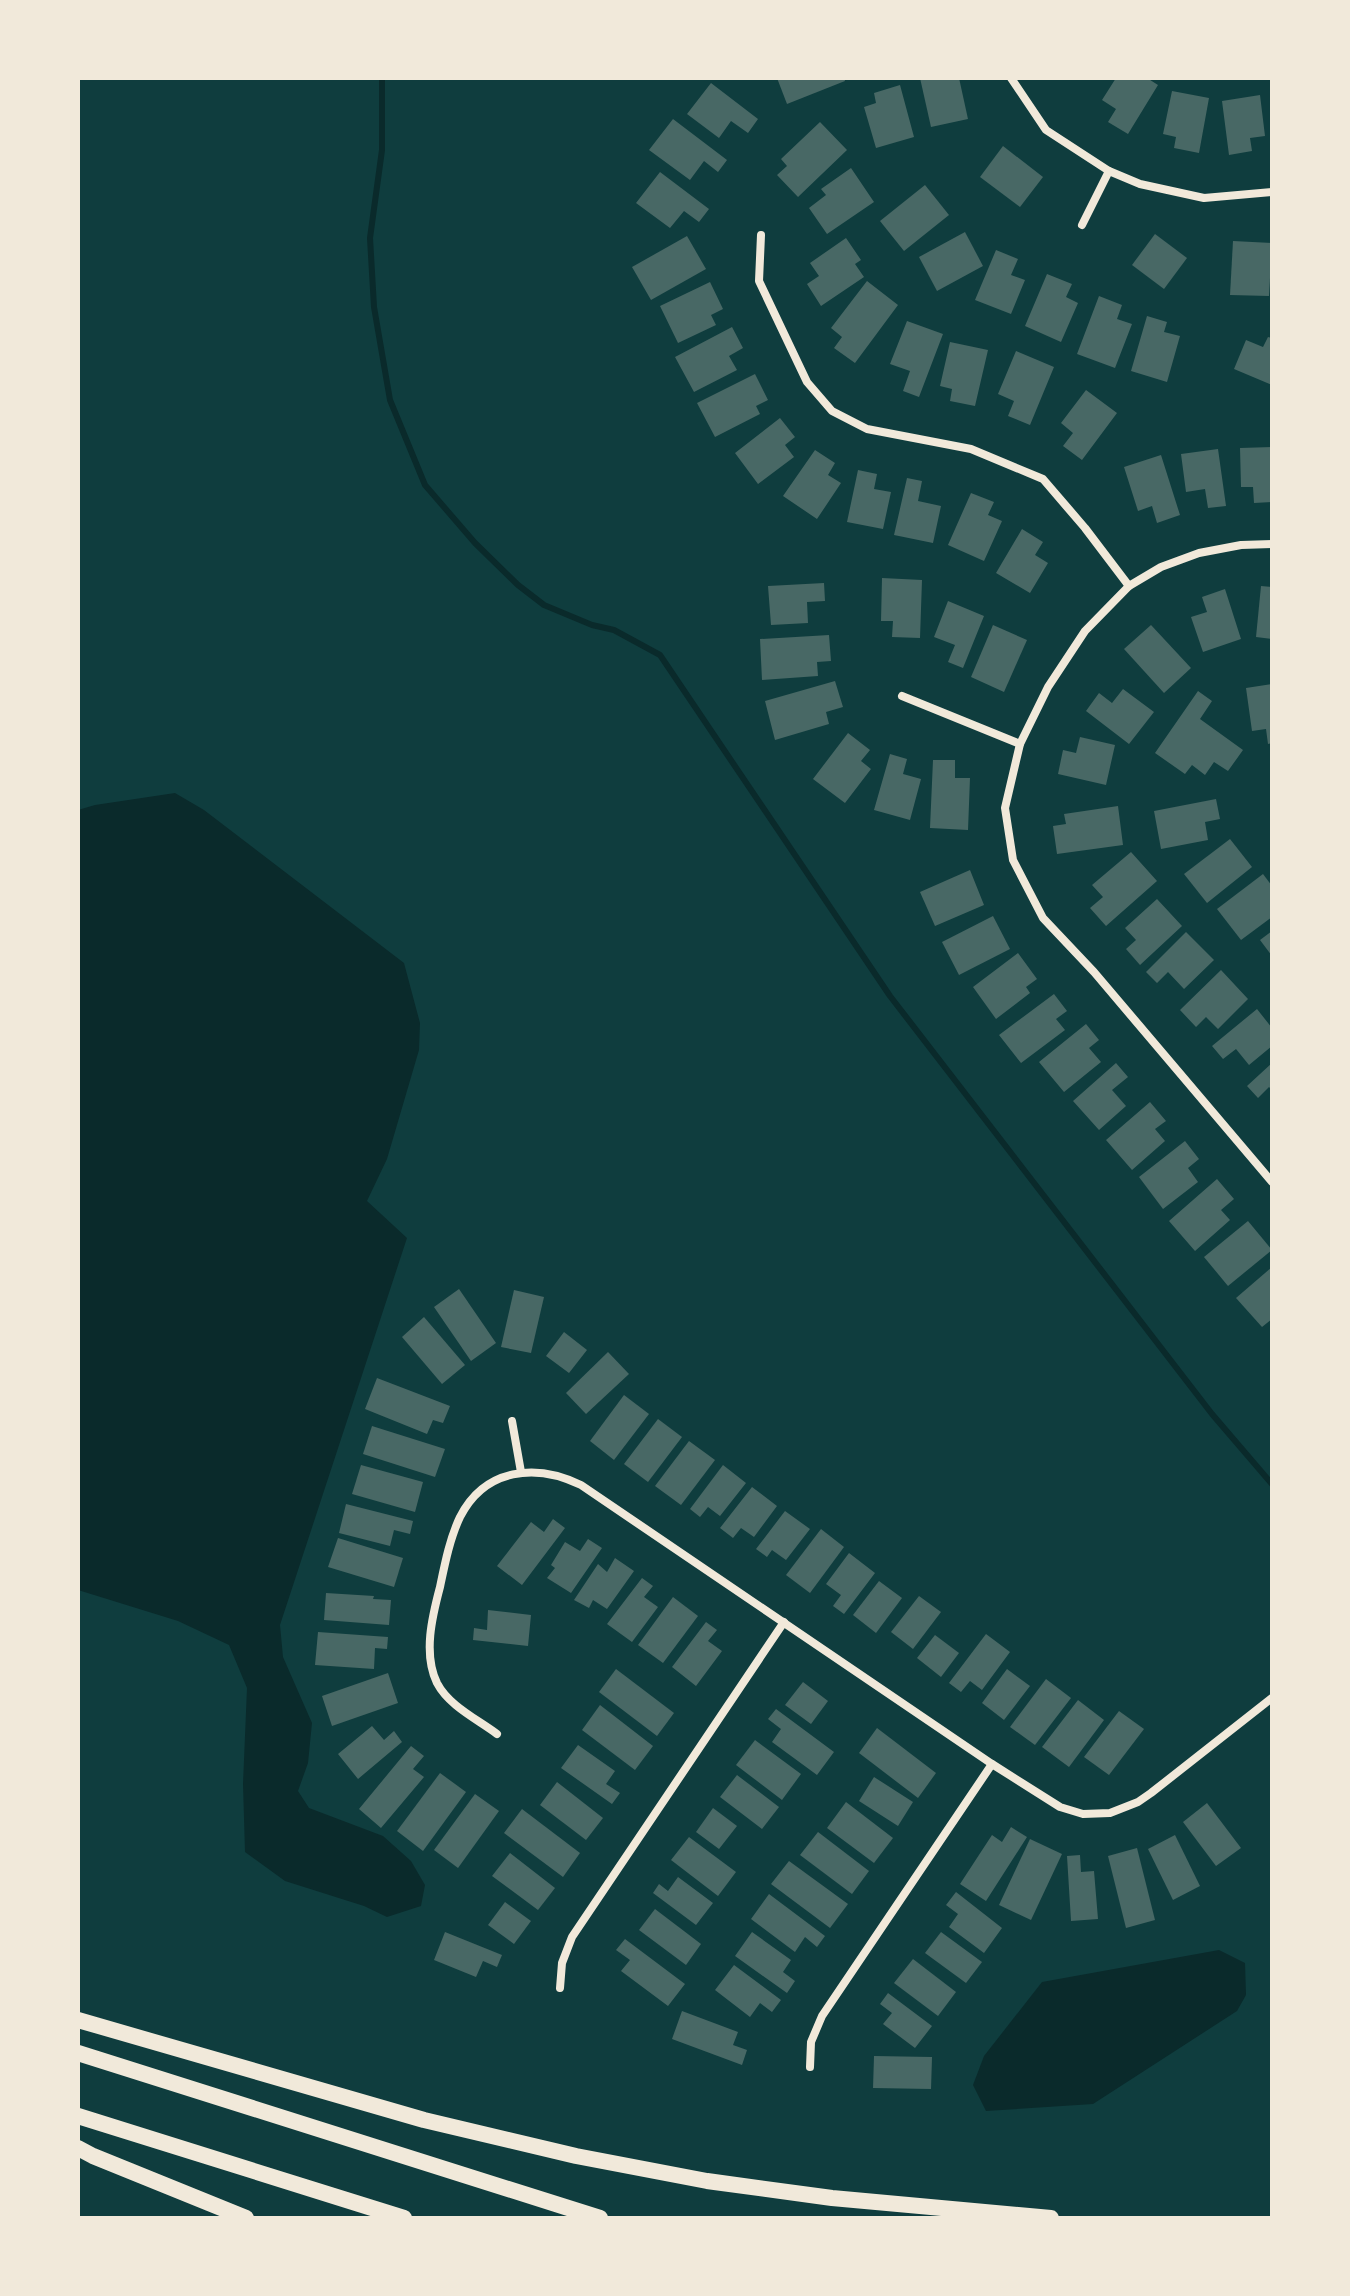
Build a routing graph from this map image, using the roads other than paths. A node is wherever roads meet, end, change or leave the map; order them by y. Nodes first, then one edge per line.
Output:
1 (1011, 78) edge
2 (1109, 171) junction
3 (1272, 192) edge
4 (1082, 225) dead end
5 (761, 235) dead end
6 (1272, 544) edge
7 (1129, 586) junction
8 (902, 696) dead end
9 (1020, 744) junction
10 (1272, 1182) edge
11 (512, 1421) dead end
12 (521, 1472) junction
13 (784, 1622) junction
14 (1272, 1698) edge
15 (497, 1734) dead end
16 (992, 1764) junction
17 (560, 1988) dead end
18 (78, 2020) edge
19 (78, 2053) edge
20 (810, 2067) dead end
21 (78, 2116) edge
22 (78, 2148) edge
23 (246, 2218) edge
24 (404, 2218) edge
25 (600, 2218) edge
26 (1051, 2218) edge

1 - 2 street
2 - 3 street
2 - 4 street
5 - 7 street
6 - 7 street
7 - 9 street
8 - 9 street
9 - 10 street
11 - 12 street
12 - 13 street
12 - 15 street
13 - 16 street
13 - 17 street
14 - 16 street
16 - 20 street
18 - 26 highway
19 - 25 highway
21 - 24 highway
22 - 23 highway

